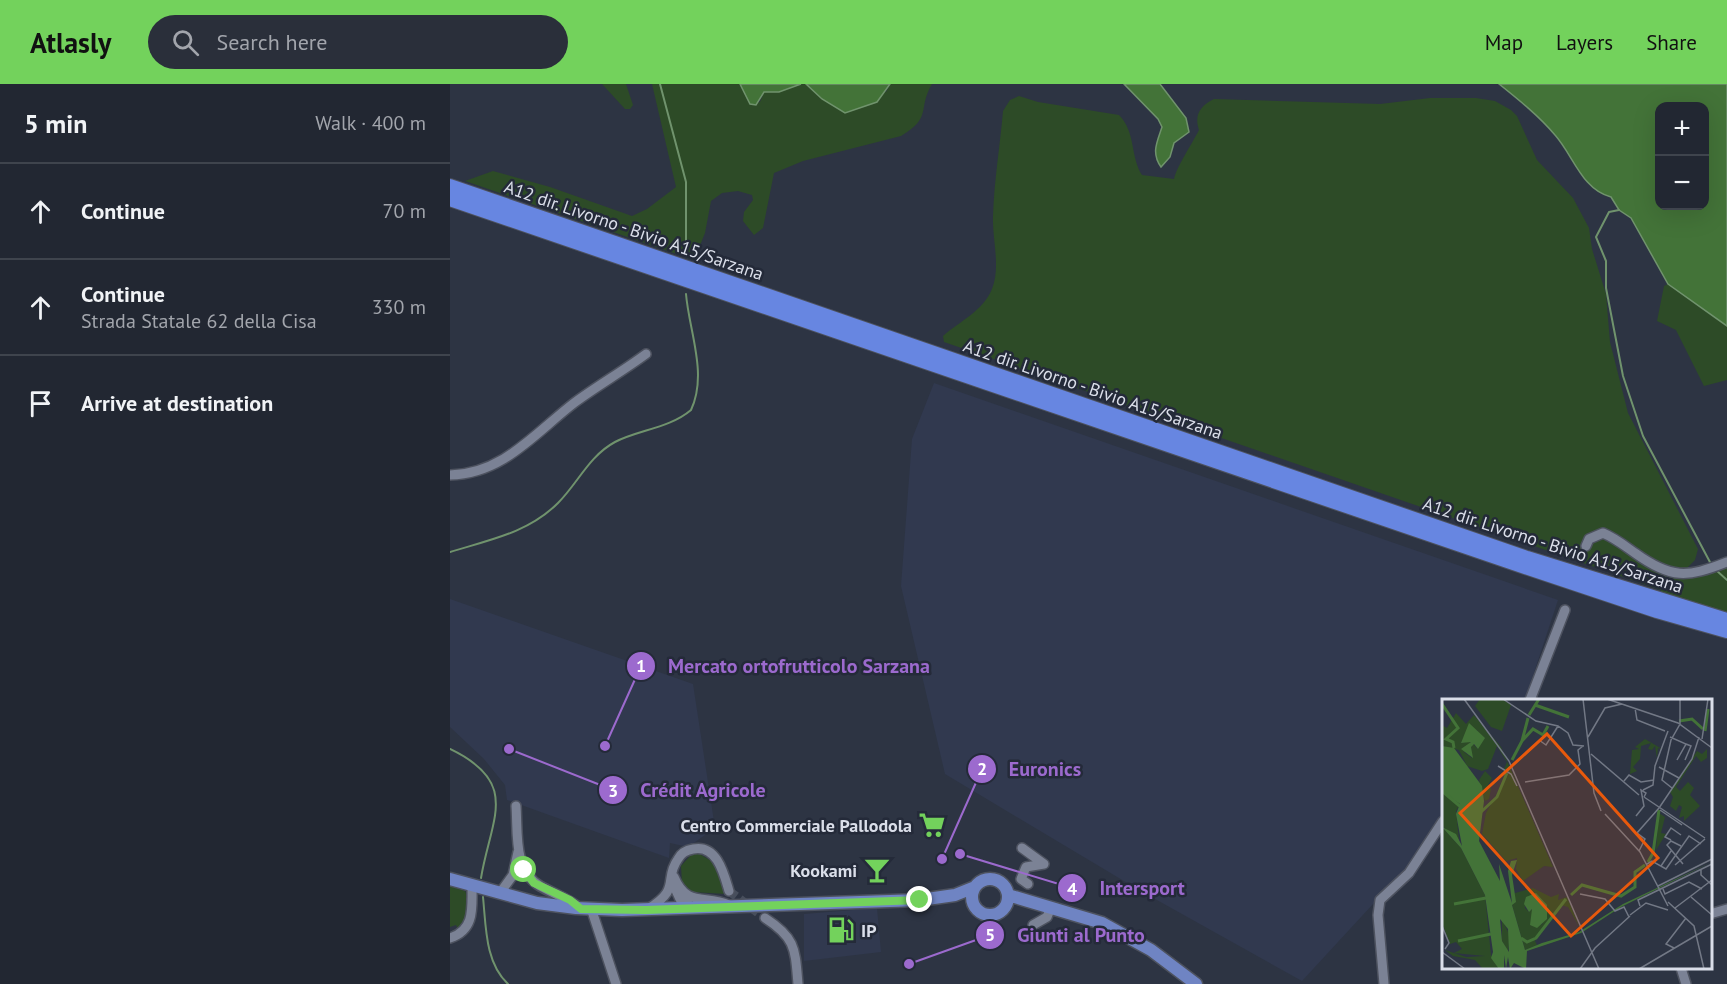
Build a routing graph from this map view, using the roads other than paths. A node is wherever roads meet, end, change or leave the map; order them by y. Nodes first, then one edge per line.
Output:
1 (450, 186) edge
2 (450, 199) edge
3 (646, 354) dead end
4 (450, 475) edge
5 (1586, 546) dead end
6 (1727, 562) edge
7 (1564, 610) dead end
8 (1727, 620) edge
9 (1727, 631) edge
10 (1530, 699) edge
11 (516, 806) dead end
12 (1442, 823) edge
13 (1022, 848) dead end
14 (518, 852) junction
15 (673, 874) junction
16 (450, 879) edge
17 (1029, 884) dead end
18 (472, 886) junction
19 (975, 887) junction
20 (729, 891) tunnel mouth
21 (500, 893) junction
22 (1008, 895) junction
23 (920, 900) junction
24 (732, 907) junction
25 (1051, 907) junction
26 (975, 908) junction
27 (586, 909) junction
28 (693, 909) junction
29 (1727, 909) edge
30 (646, 910) junction
31 (1002, 911) junction
32 (1712, 913) edge
33 (765, 918) tunnel mouth
34 (1033, 925) dead end
35 (450, 938) edge
36 (1681, 969) edge
37 (616, 984) edge
38 (798, 984) edge
39 (1196, 984) edge
40 (1384, 984) edge
41 (1686, 984) edge

1 - 8 highway, A12 dir. Livorno - Bivio A15/Sarzana
2 - 9 highway
3 - 4 street
5 - 6 street
7 - 10 street
11 - 14 street
12 - 40 street
13 - 17 street
14 - 21 street
14 - 27 street
15 - 20 street
15 - 24 street
15 - 28 street
15 - 30 street
16 - 18 main road
18 - 21 main road
18 - 35 street
19 - 22 main road
19 - 23 main road
19 - 26 main road
21 - 27 main road
22 - 25 main road
22 - 31 main road
23 - 24 main road
23 - 26 main road
24 - 28 main road
25 - 31 main road
25 - 34 street
25 - 39 main road
26 - 31 main road
27 - 30 main road
27 - 37 street
28 - 30 main road
29 - 32 street
33 - 38 street
36 - 41 street

